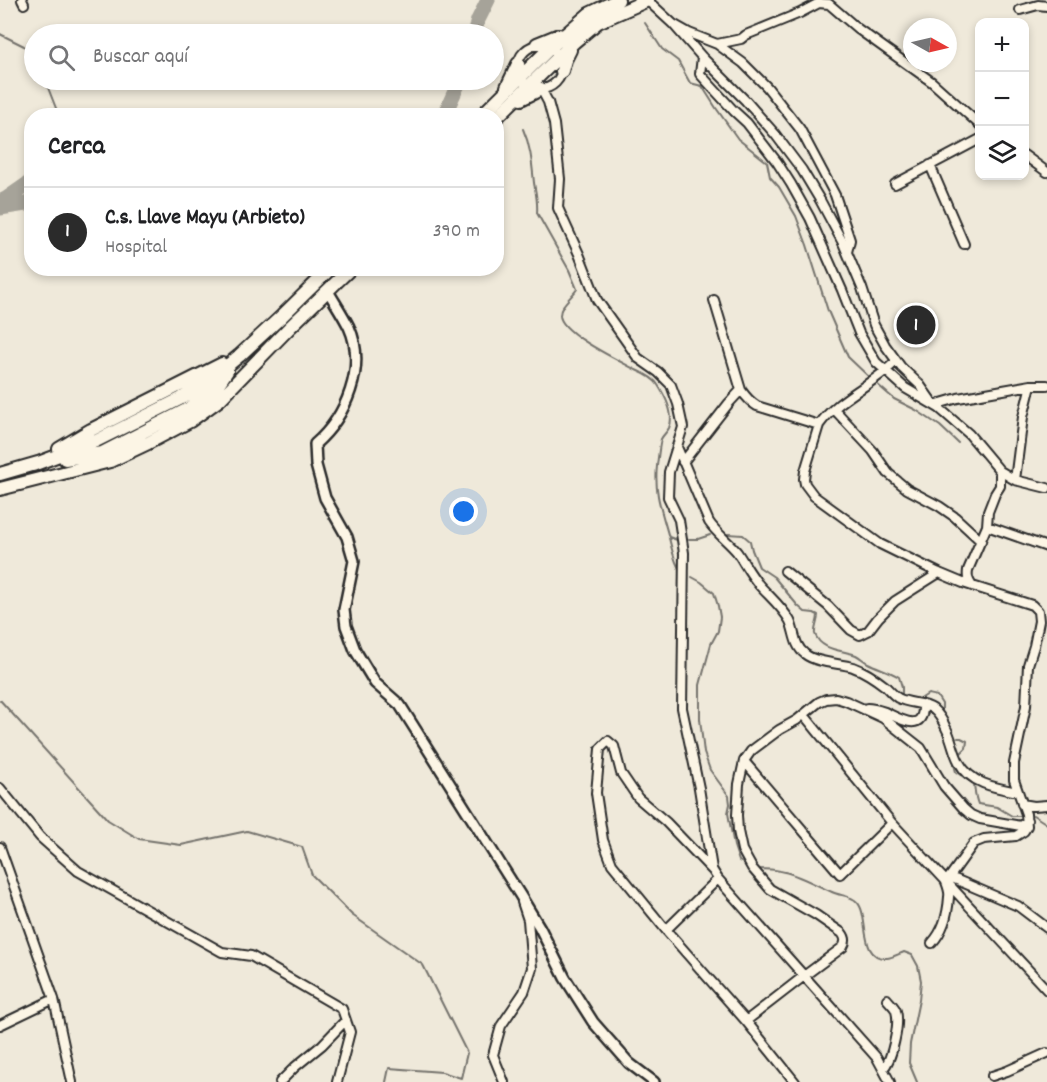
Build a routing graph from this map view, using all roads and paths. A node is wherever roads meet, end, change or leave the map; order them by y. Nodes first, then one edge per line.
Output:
1 (618, 0) edge
2 (647, 0) edge
3 (1047, 6) edge
4 (1020, 10) dead end
5 (673, 24) junction
6 (572, 37) junction
7 (537, 44) junction
8 (717, 44) junction
9 (555, 52) junction
10 (702, 57) junction
11 (518, 63) junction
12 (562, 71) junction
13 (530, 84) junction
14 (505, 92) junction
15 (489, 108) edge
16 (504, 111) edge
17 (975, 121) edge
18 (975, 142) edge
19 (1029, 158) edge
20 (930, 165) junction
21 (1045, 167) edge
22 (895, 184) dead end
23 (964, 244) dead end
24 (847, 253) junction
25 (323, 276) edge
26 (343, 276) edge
27 (328, 291) junction
28 (714, 300) dead end
29 (896, 361) junction
30 (886, 371) junction
31 (1047, 385) edge
32 (1031, 386) junction
33 (741, 390) junction
34 (934, 405) junction
35 (834, 409) junction
36 (819, 425) junction
37 (677, 447) junction
38 (683, 462) junction
39 (1000, 471) junction
40 (0, 474) edge
41 (1015, 480) junction
42 (1047, 488) edge
43 (0, 489) edge
44 (987, 526) junction
45 (981, 541) junction
46 (1047, 547) edge
47 (785, 571) dead end
48 (939, 573) junction
49 (972, 586) junction
50 (923, 705) junction
51 (856, 706) junction
52 (804, 715) junction
53 (744, 761) junction
54 (0, 788) edge
55 (1018, 792) junction
56 (1022, 804) junction
57 (1047, 805) edge
58 (1027, 820) junction
59 (892, 823) junction
60 (0, 847) edge
61 (713, 871) junction
62 (718, 879) junction
63 (948, 880) junction
64 (520, 895) junction
65 (1047, 928) edge
66 (666, 930) junction
67 (932, 943) dead end
68 (804, 976) junction
69 (1047, 990) edge
70 (54, 999) junction
71 (887, 999) dead end
72 (346, 1020) junction
73 (746, 1021) junction
74 (0, 1025) edge
75 (1047, 1053) edge
76 (883, 1069) junction
77 (992, 1076) dead end
78 (72, 1082) edge
79 (280, 1082) edge
80 (337, 1082) edge
81 (504, 1082) edge
82 (654, 1082) edge
83 (795, 1082) edge
84 (890, 1082) edge

1 - 6 highway
2 - 5 street
2 - 6 highway
3 - 4 street
5 - 8 street
5 - 10 street
6 - 7 highway
6 - 9 highway
6 - 12 highway
7 - 9 street
7 - 11 street
8 - 17 street
8 - 24 street
9 - 12 street
9 - 13 highway
10 - 24 street
10 - 30 street
11 - 13 street
11 - 14 highway
12 - 13 street
13 - 14 highway
13 - 16 highway
13 - 37 street
14 - 15 highway
18 - 20 street
19 - 21 street
20 - 22 street
20 - 23 street
24 - 29 street
25 - 40 highway
26 - 27 highway
27 - 43 highway
27 - 64 street
28 - 33 street
29 - 30 street
29 - 34 street
30 - 34 street
30 - 35 street
31 - 32 street
32 - 34 street
32 - 41 street
33 - 36 street
33 - 38 street
34 - 39 street
35 - 36 street
35 - 45 street
36 - 48 street
37 - 38 street
37 - 61 street
38 - 50 street
39 - 41 street
39 - 44 street
41 - 42 street
44 - 45 street
44 - 46 street
45 - 49 street
47 - 48 street
48 - 49 street
49 - 55 street
50 - 51 street
50 - 55 street
51 - 52 street
51 - 58 street
52 - 53 street
52 - 59 street
53 - 59 street
53 - 68 street
54 - 72 street
55 - 56 street
56 - 57 street
56 - 58 street
58 - 63 street
59 - 63 street
60 - 70 street
61 - 62 street
61 - 66 street
62 - 66 street
62 - 68 street
63 - 65 street
63 - 67 street
63 - 69 street
64 - 81 street
64 - 82 street
66 - 73 street
68 - 73 street
68 - 76 street
70 - 74 street
70 - 78 street
71 - 76 street
72 - 79 street
72 - 80 street
73 - 83 street
75 - 77 street
76 - 84 street

